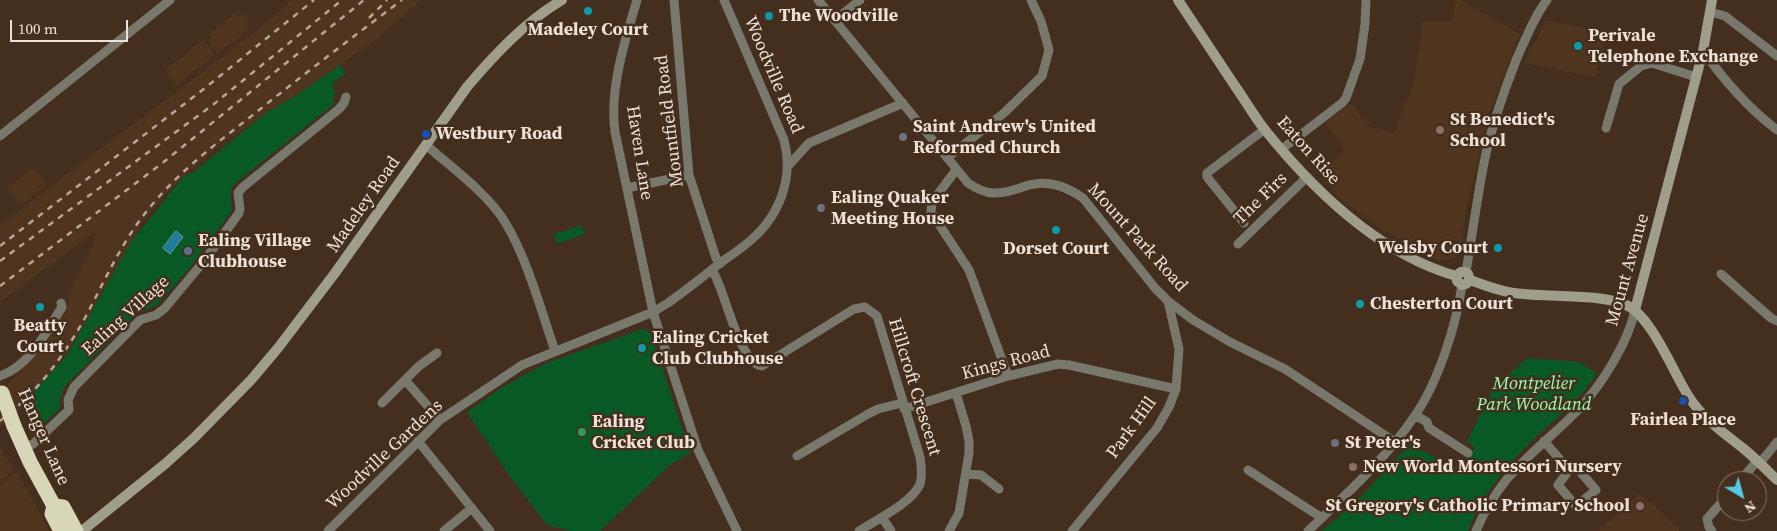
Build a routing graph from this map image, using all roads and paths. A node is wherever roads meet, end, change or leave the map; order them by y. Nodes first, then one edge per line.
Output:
1 (170, 0) edge
2 (562, 0) edge
3 (637, 0) edge
4 (674, 0) edge
5 (724, 0) edge
6 (818, 0) edge
7 (860, 0) edge
8 (1030, 0) edge
9 (1178, 0) edge
10 (1366, 0) edge
11 (1547, 0) edge
12 (1712, 0) edge
13 (1710, 12) junction
14 (834, 20) junction
15 (1703, 51) junction
16 (1777, 56) edge
17 (1696, 77) junction
18 (346, 98) dead end
19 (903, 103) junction
20 (1606, 128) dead end
21 (1265, 129) junction
22 (1777, 130) edge
23 (0, 136) edge
24 (809, 143) junction
25 (426, 145) junction
26 (1282, 149) junction
27 (787, 150) junction
28 (947, 158) junction
29 (788, 166) junction
30 (956, 170) junction
31 (689, 175) junction
32 (1308, 177) junction
33 (627, 188) junction
34 (1244, 223) dead end
35 (1238, 244) dead end
36 (720, 264) junction
37 (712, 270) junction
38 (1721, 274) dead end
39 (1464, 278) junction
40 (1168, 301) junction
41 (61, 303) dead end
42 (1635, 310) junction
43 (653, 312) junction
44 (1188, 315) junction
45 (1774, 320) edge
46 (1777, 328) edge
47 (1175, 329) junction
48 (555, 351) junction
49 (437, 353) dead end
50 (0, 376) edge
51 (1008, 376) junction
52 (405, 380) junction
53 (1, 388) edge
54 (1176, 389) junction
55 (956, 393) junction
56 (382, 403) dead end
57 (903, 406) junction
58 (1416, 415) junction
59 (440, 420) junction
60 (418, 441) junction
61 (1544, 441) junction
62 (1395, 442) junction
63 (1777, 442) edge
64 (24, 448) junction
65 (1468, 453) dead end
66 (797, 456) dead end
67 (1759, 462) junction
68 (1248, 470) dead end
69 (1568, 470) dead end
70 (1750, 471) edge
71 (966, 474) junction
72 (1777, 480) edge
73 (999, 489) dead end
74 (54, 506) junction
75 (472, 508) junction
76 (1717, 508) edge
77 (882, 517) junction
78 (1322, 518) junction
79 (61, 531) edge
80 (76, 531) edge
81 (82, 531) edge
82 (328, 531) edge
83 (444, 531) edge
84 (490, 531) edge
85 (736, 531) edge
86 (859, 531) edge
87 (891, 531) edge
88 (949, 531) edge
89 (1072, 531) edge
90 (1308, 531) edge
91 (1476, 531) edge
92 (1712, 531) edge

1 - 23 street
2 - 25 street, Madeley Road
3 - 33 street, Haven Lane
4 - 31 street, Mountfield Road
5 - 27 street, Woodville Road
6 - 14 street, Mount Park Road
7 - 14 street
8 - 28 street
9 - 21 street, Eaton Rise
10 - 26 street
11 - 39 street
12 - 13 street, Mount Avenue
13 - 15 street, Mount Avenue
13 - 16 street
14 - 19 street, Mount Park Road
15 - 17 street, Mount Avenue
15 - 22 street
17 - 20 street
17 - 42 street, Mount Avenue
18 - 64 street, Ealing Village
19 - 24 street
19 - 28 street, Mount Park Road
21 - 26 street, Eaton Rise
21 - 34 street
24 - 27 street
24 - 29 street
25 - 48 street
25 - 81 street, Madeley Road
26 - 32 street, Eaton Rise
27 - 29 street, Woodville Road
28 - 30 street, Mount Park Road
29 - 36 street, Woodville Road
30 - 40 street, Mount Park Road
30 - 51 street
31 - 33 street
31 - 36 street, Mountfield Road
32 - 35 street, The Firs
32 - 39 street, Eaton Rise
33 - 43 street, Haven Lane
36 - 37 street, Woodville Road
37 - 43 street, Woodville Road
37 - 57 street, Hillcroft Crescent
38 - 45 street
39 - 42 street, Eaton Rise
39 - 58 street
40 - 44 street, Mount Park Road
40 - 47 street, Park Hill
41 - 50 street
42 - 61 street, Mount Avenue
42 - 67 street
43 - 48 street, Woodville Gardens
43 - 85 street, Haven Lane
44 - 47 street
44 - 62 street, Mount Park Road
45 - 46 street
47 - 54 street, Park Hill
48 - 59 street, Woodville Gardens
49 - 52 street
51 - 54 street, Kings Road
51 - 55 street, Kings Road
52 - 56 street
52 - 59 street
53 - 64 highway, Hanger Lane, bridge
54 - 89 street, Park Hill
55 - 57 street, Kings Road
55 - 71 street
57 - 66 street, Kings Road
57 - 77 street, Hillcroft Crescent
58 - 62 street
58 - 65 street
59 - 60 street, Woodville Gardens
60 - 75 street
60 - 82 street, Woodville Gardens
61 - 69 street
61 - 91 street, Mount Avenue
62 - 78 street
63 - 67 street
64 - 74 highway, Hanger Lane
67 - 70 street
67 - 72 street
68 - 78 street
71 - 73 street
71 - 88 street
74 - 79 highway, Hanger Lane
74 - 80 highway, Hanger Lane
75 - 83 street
75 - 84 street
76 - 92 street
77 - 86 street, Hillcroft Crescent
77 - 87 street
78 - 90 street

